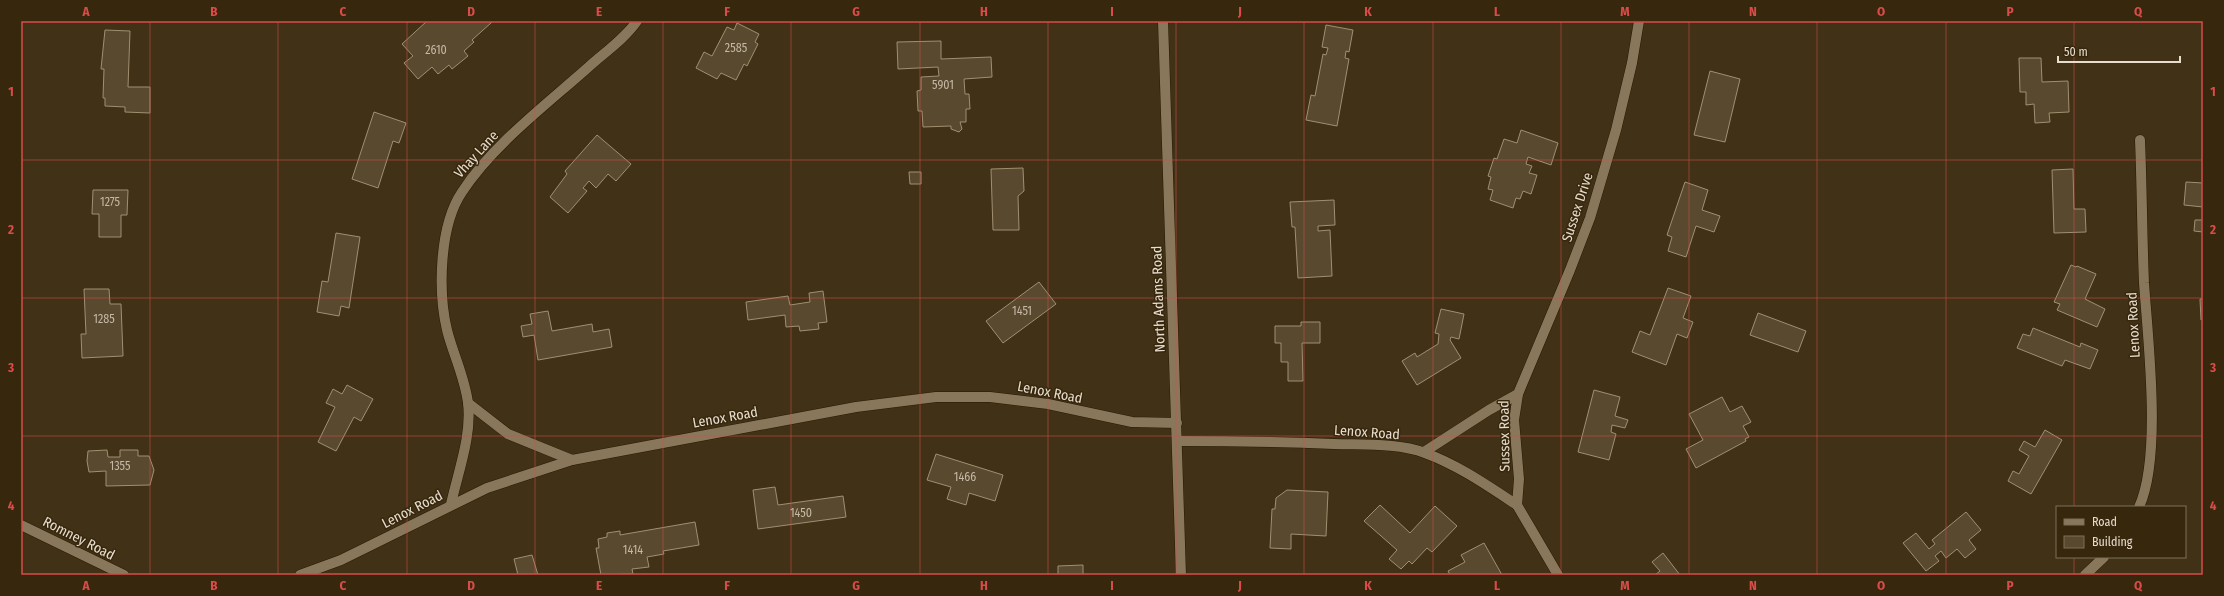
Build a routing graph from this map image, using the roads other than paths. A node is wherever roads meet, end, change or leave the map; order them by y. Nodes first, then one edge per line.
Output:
1 (637, 21) edge
2 (1163, 21) edge
3 (1639, 21) edge
4 (2140, 140) dead end
5 (1518, 394) junction
6 (468, 403) junction
7 (1177, 423) junction
8 (1177, 441) junction
9 (1424, 452) junction
10 (572, 460) junction
11 (452, 504) junction
12 (1517, 505) junction
13 (2139, 506) edge
14 (21, 525) edge
15 (2103, 558) edge
16 (118, 574) edge
17 (300, 575) edge
18 (1181, 575) edge
19 (1558, 575) edge
20 (2085, 575) edge

1 - 6 street, Vhay Lane
2 - 7 street, North Adams Road
3 - 5 street, Sussex Drive
4 - 13 street, Lenox Road
5 - 9 street, Sussex Road
5 - 12 street, Sussex Road
6 - 10 street
6 - 11 street, Vhay Lane
7 - 8 street, North Adams Road
7 - 10 street, Lenox Road
8 - 9 street, Lenox Road
8 - 18 street, North Adams Road
9 - 12 street, Lenox Road
10 - 11 street, Lenox Road
11 - 17 street, Lenox Road
12 - 19 street
14 - 16 street, Romney Road
15 - 20 street

